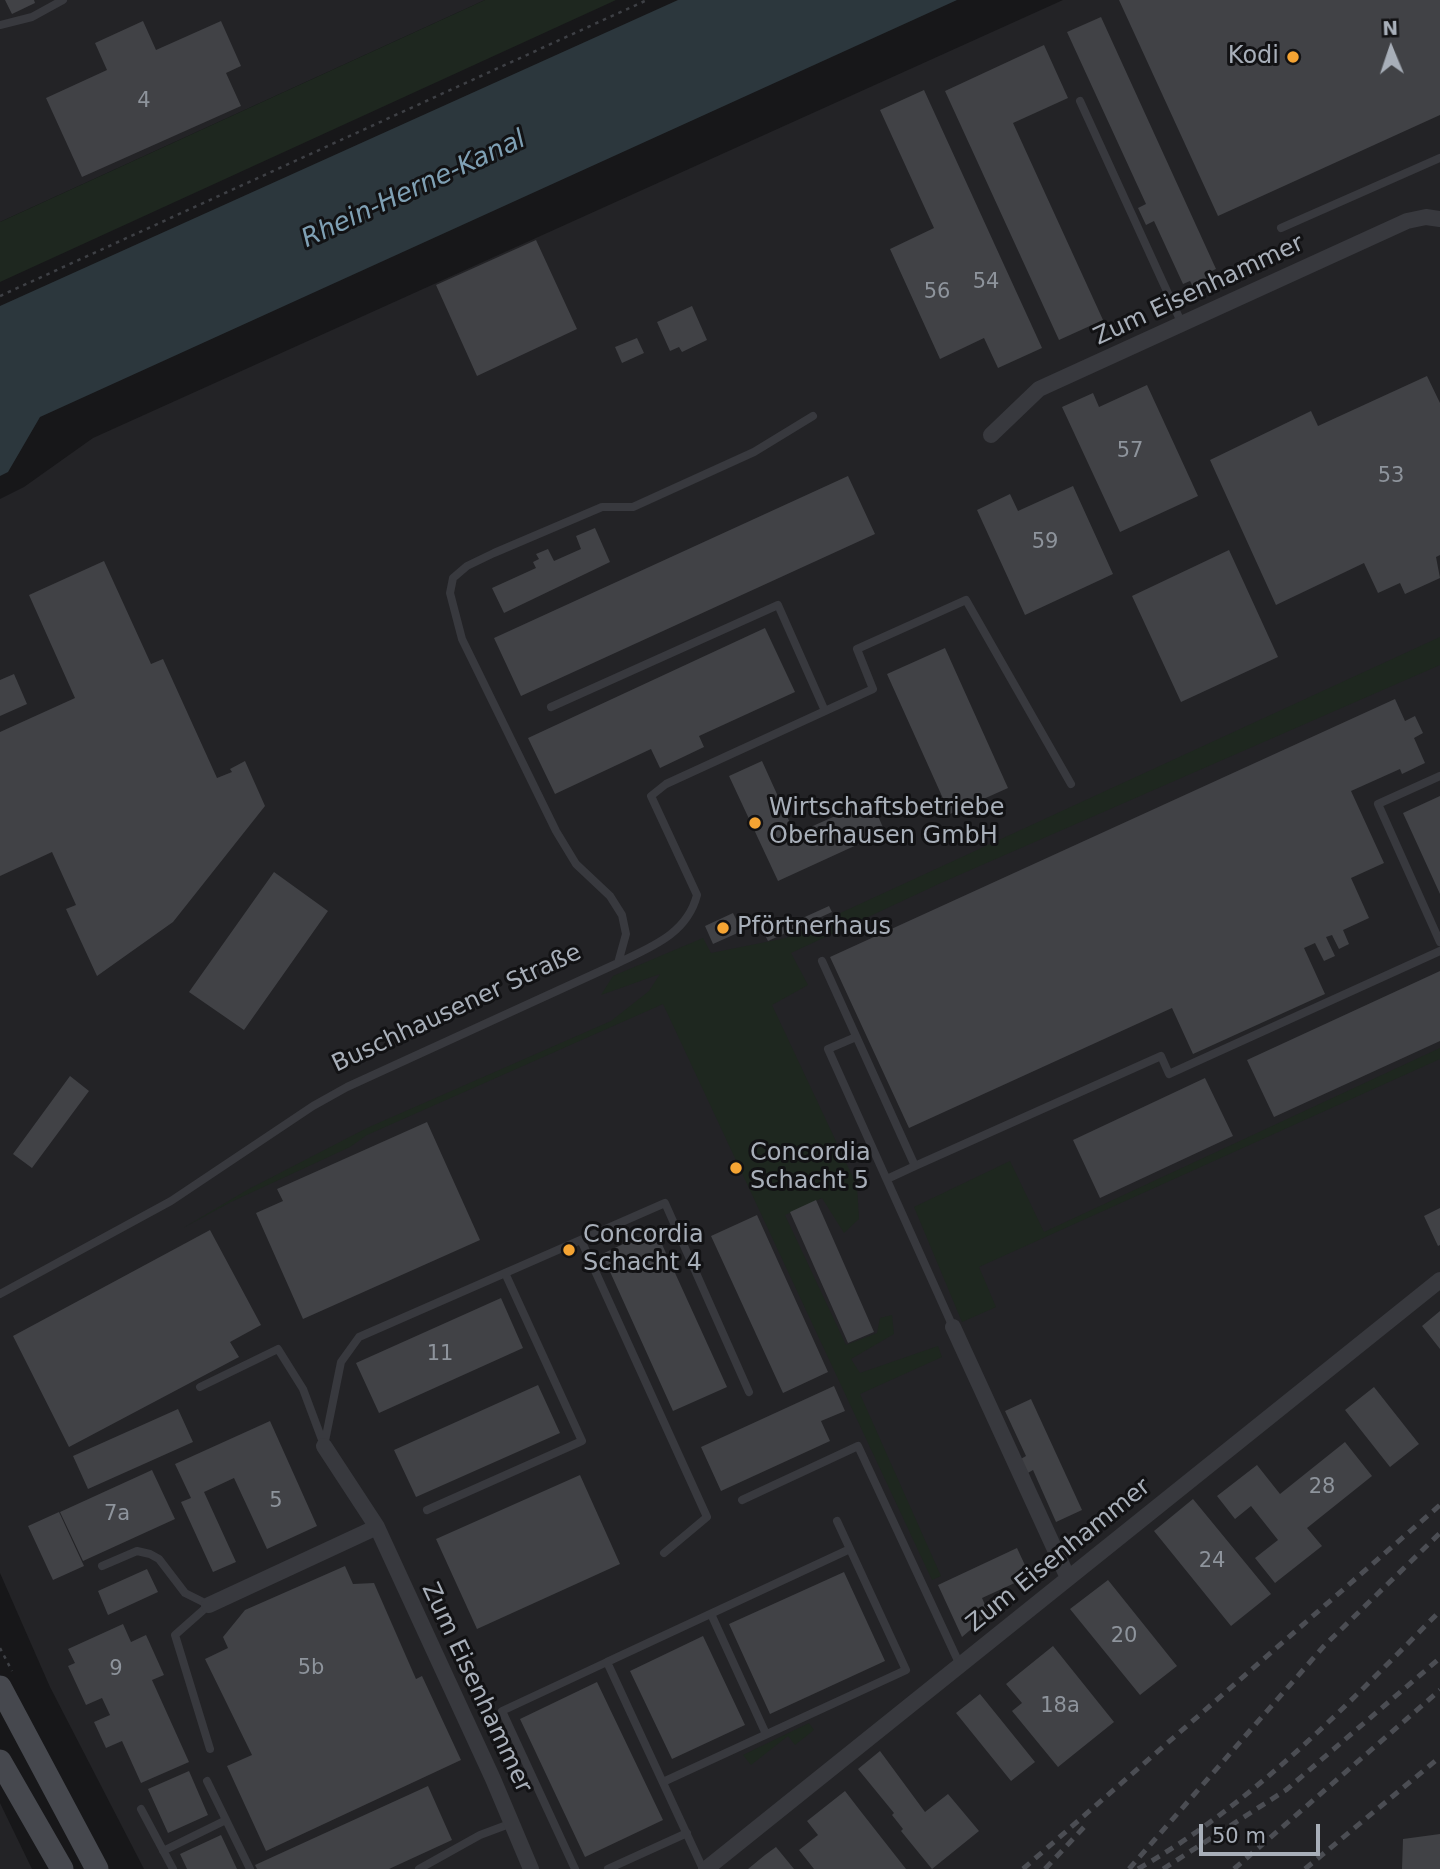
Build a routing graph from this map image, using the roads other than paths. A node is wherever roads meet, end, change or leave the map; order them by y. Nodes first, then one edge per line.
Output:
1 (63, 0) edge
2 (0, 25) edge
3 (1080, 101) dead end
4 (1440, 158) edge
5 (1440, 219) edge
6 (1280, 228) dead end
7 (1182, 324) junction
8 (813, 416) dead end
9 (991, 435) dead end
10 (551, 707) dead end
11 (825, 711) junction
12 (1440, 776) edge
13 (1071, 784) dead end
14 (1440, 942) edge
15 (1440, 951) edge
16 (822, 961) dead end
17 (618, 963) junction
18 (856, 1037) junction
19 (915, 1167) junction
20 (887, 1179) junction
21 (581, 1240) junction
22 (505, 1273) junction
23 (1440, 1280) edge
24 (0, 1294) edge
25 (953, 1326) joint
26 (200, 1387) dead end
27 (749, 1392) dead end
28 (324, 1446) junction
29 (742, 1500) dead end
30 (427, 1510) dead end
31 (837, 1521) dead end
32 (377, 1527) junction
33 (850, 1549) junction
34 (664, 1553) dead end
35 (102, 1566) dead end
36 (1068, 1578) junction
37 (209, 1605) junction
38 (711, 1614) junction
39 (607, 1662) junction
40 (960, 1665) junction
41 (0, 1687) edge
42 (766, 1734) junction
43 (210, 1749) dead end
44 (0, 1760) edge
45 (207, 1781) dead end
46 (663, 1782) junction
47 (141, 1809) dead end
48 (226, 1820) junction
49 (512, 1823) junction
50 (687, 1833) junction
51 (163, 1851) junction
52 (62, 1869) edge
53 (97, 1869) edge
54 (173, 1869) edge
55 (250, 1869) edge
56 (419, 1869) edge
57 (531, 1869) edge
58 (575, 1869) edge
59 (608, 1869) edge
60 (705, 1869) edge

1 - 2 lane
3 - 7 lane
4 - 6 lane
5 - 7 street, Zum Eisenhammer
7 - 9 street, Zum Eisenhammer
8 - 17 lane, Buschhausener Straße
10 - 11 lane
11 - 13 lane
11 - 17 lane
12 - 14 lane
15 - 19 lane
16 - 18 lane
17 - 24 lane, Buschhausener Straße
18 - 19 lane
18 - 20 lane
19 - 20 lane
20 - 25 lane
21 - 22 lane
21 - 27 lane
21 - 34 lane
22 - 28 lane
22 - 30 lane
23 - 36 street, Zum Eisenhammer
25 - 36 street
26 - 28 lane
28 - 32 street, Zum Eisenhammer
29 - 40 lane
31 - 33 lane
32 - 37 street
32 - 49 street, Zum Eisenhammer
33 - 38 lane
33 - 42 lane
35 - 37 lane
36 - 40 street, Zum Eisenhammer
37 - 43 lane
38 - 39 lane
38 - 42 lane
39 - 46 lane
39 - 58 lane
40 - 60 street, Zum Eisenhammer
41 - 53 main road
42 - 46 lane
44 - 52 main road
45 - 48 lane
46 - 50 lane
47 - 51 lane
48 - 51 lane
48 - 55 lane
49 - 56 lane
49 - 57 street, Zum Eisenhammer
50 - 59 lane
50 - 60 lane
51 - 54 lane

